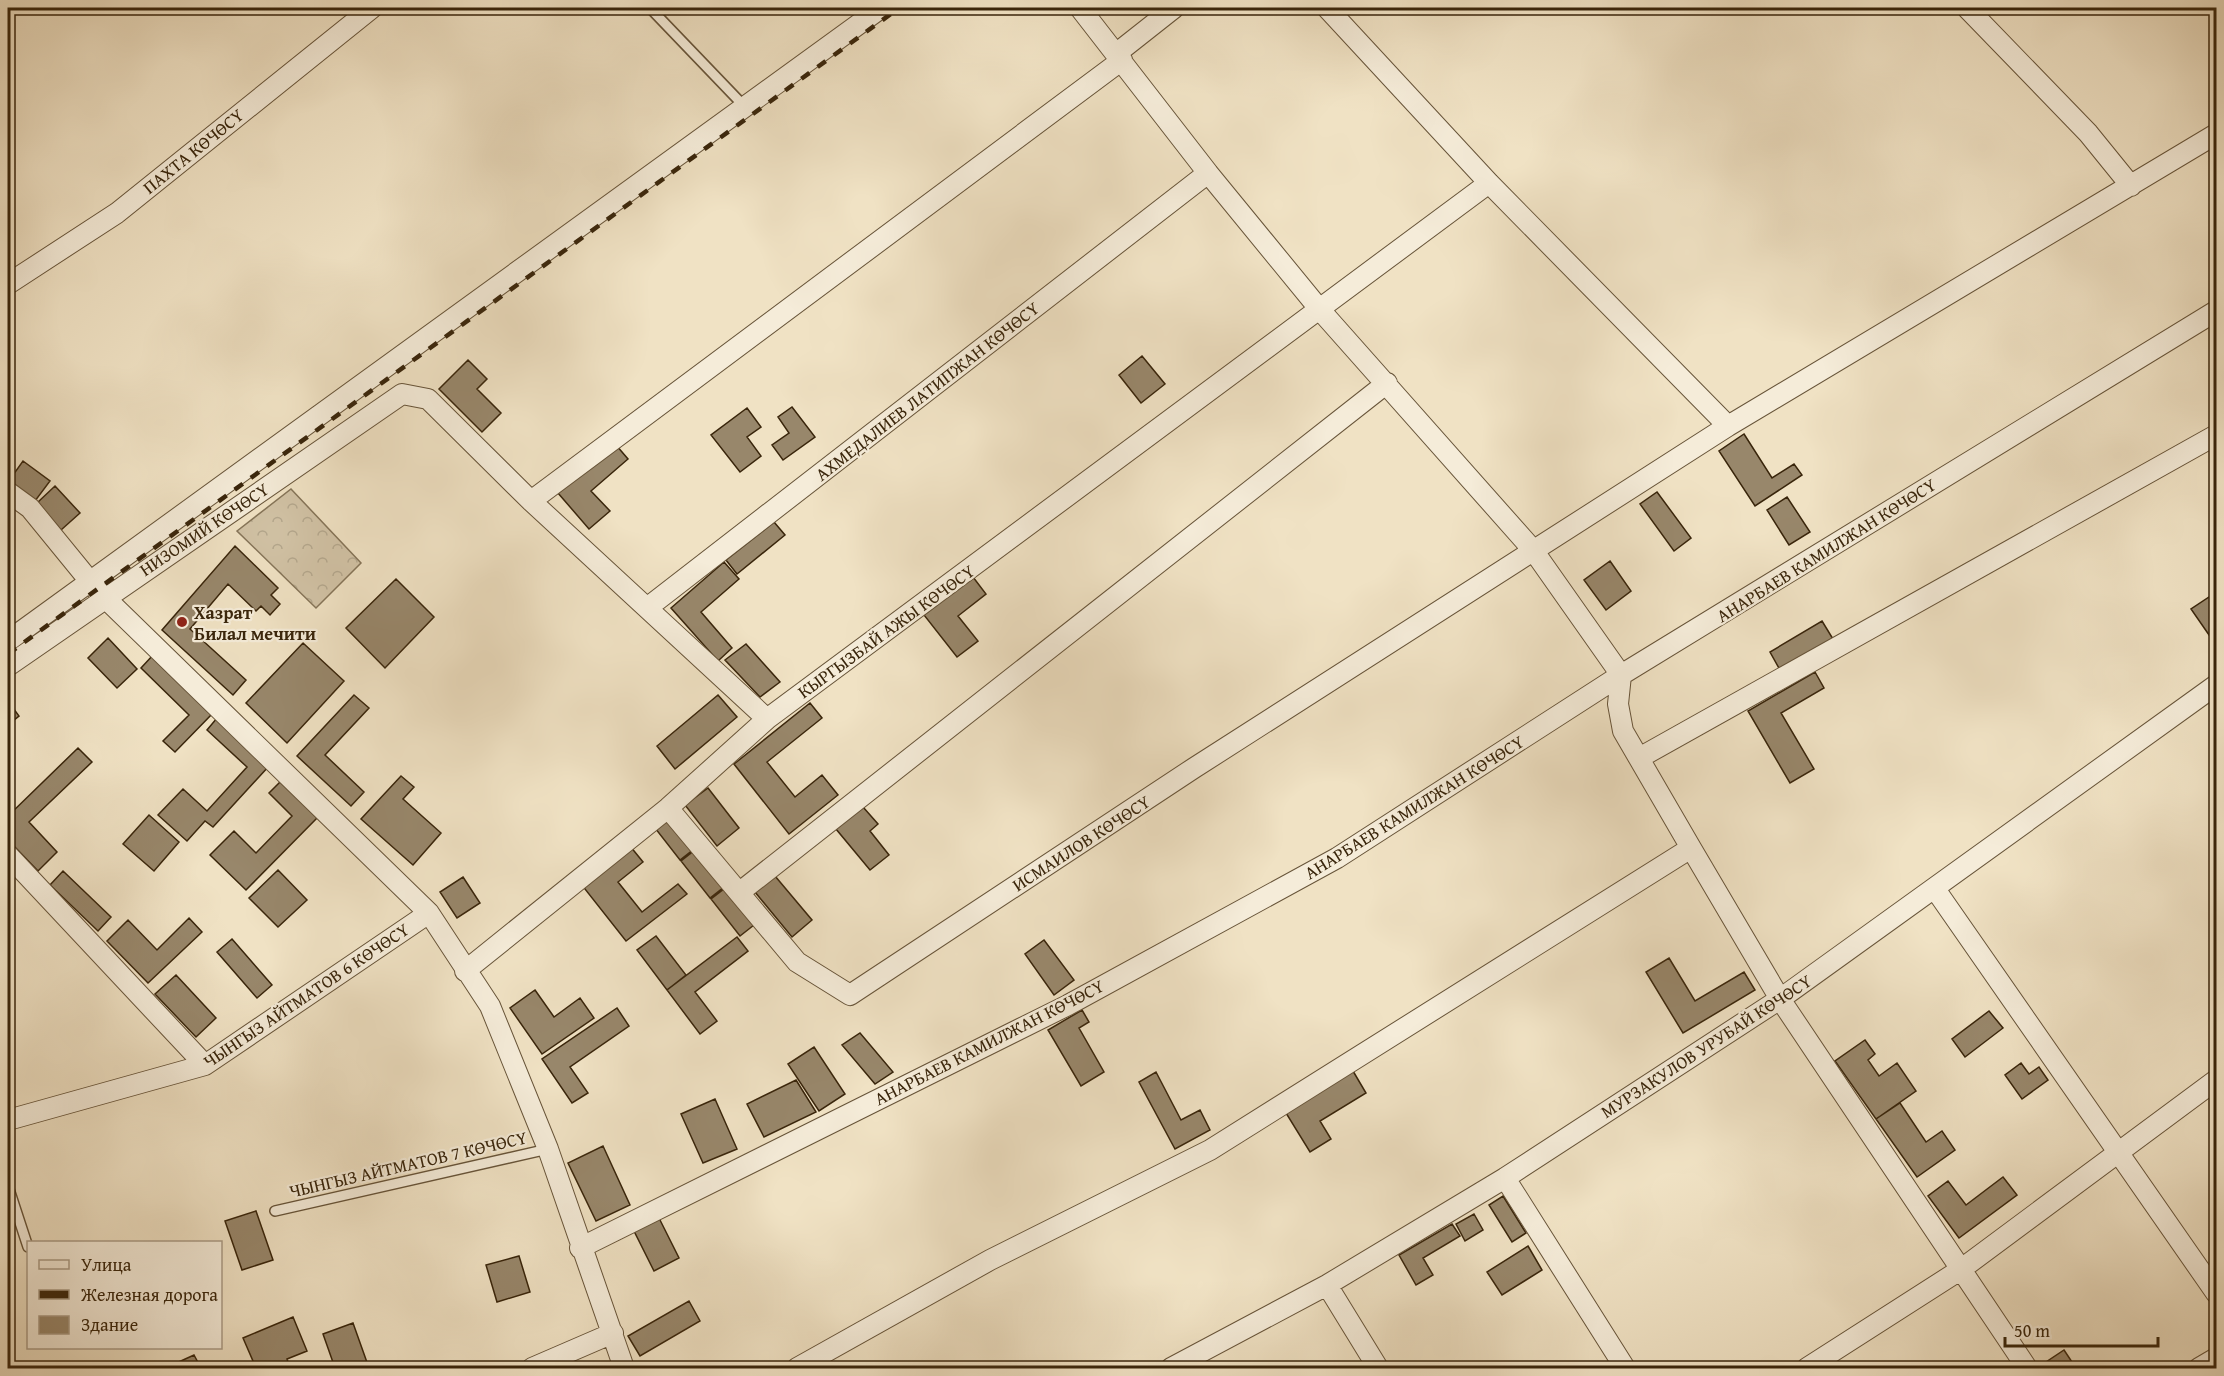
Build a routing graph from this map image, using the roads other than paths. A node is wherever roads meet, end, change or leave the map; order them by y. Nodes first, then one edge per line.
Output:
1 (372, 8) edge
2 (650, 8) edge
3 (881, 8) edge
4 (1080, 8) edge
5 (1174, 8) edge
6 (1327, 8) edge
7 (1967, 8) edge
8 (1119, 57) junction
9 (744, 106) junction
10 (2217, 134) edge
11 (1208, 173) junction
12 (1489, 183) junction
13 (2131, 186) junction
14 (8, 284) edge
15 (1321, 311) junction
16 (2217, 311) edge
17 (1387, 383) junction
18 (1728, 426) junction
19 (2217, 435) edge
20 (8, 492) edge
21 (531, 501) junction
22 (1533, 550) junction
23 (90, 581) junction
24 (104, 597) junction
25 (647, 608) junction
26 (8, 641) edge
27 (8, 666) edge
28 (1621, 675) junction
29 (2217, 685) edge
30 (767, 719) junction
31 (1639, 758) junction
32 (668, 808) junction
33 (1691, 848) junction
34 (8, 855) edge
35 (1935, 889) junction
36 (740, 892) junction
37 (429, 913) junction
38 (465, 970) junction
39 (1780, 999) junction
40 (205, 1065) junction
41 (2217, 1080) edge
42 (8, 1120) edge
43 (548, 1149) junction
44 (2118, 1153) junction
45 (1505, 1178) junction
46 (8, 1186) edge
47 (275, 1211) dead end
48 (27, 1244) edge
49 (580, 1248) junction
50 (1960, 1270) junction
51 (1327, 1285) junction
52 (2217, 1293) edge
53 (613, 1333) junction
54 (2217, 1358) edge
55 (531, 1368) edge
56 (624, 1368) edge
57 (796, 1368) edge
58 (1171, 1368) edge
59 (1378, 1368) edge
60 (1625, 1368) edge
61 (1807, 1368) edge
62 (2027, 1368) edge
63 (2199, 1368) edge

1 - 14 street, ПАХТА КӨЧӨСҮ
2 - 9 lane
3 - 9 street
4 - 8 street
5 - 8 street
6 - 12 street
7 - 13 street
8 - 11 street
8 - 21 street
9 - 23 street
10 - 13 street
11 - 15 street
11 - 25 street, АХМЕДАЛИЕВ ЛАТИПЖАН КӨЧӨСҮ
12 - 15 street, КЫРГЫЗБАЙ АЖЫ КӨЧӨСҮ
12 - 18 street
13 - 18 street
15 - 17 street
15 - 30 street, КЫРГЫЗБАЙ АЖЫ КӨЧӨСҮ
16 - 28 street, АНАРБАЕВ КАМИЛЖАН КӨЧӨСҮ
17 - 22 street
17 - 36 street
18 - 22 street
19 - 31 street
20 - 23 street
21 - 24 street, НИЗОМИЙ КӨЧӨСҮ
21 - 25 street
22 - 28 street
22 - 36 street, ИСМАИЛОВ КӨЧӨСҮ
23 - 24 street
23 - 26 street
24 - 27 street, НИЗОМИЙ КӨЧӨСҮ
24 - 37 street
25 - 30 street
28 - 31 street
28 - 49 street, АНАРБАЕВ КАМИЛЖАН КӨЧӨСҮ
29 - 35 street, МУРЗАКУЛОВ УРУБАЙ КӨЧӨСҮ
30 - 32 street, КЫРГЫЗБАЙ АЖЫ КӨЧӨСҮ
31 - 33 street
32 - 36 street, ИСМАИЛОВ КӨЧӨСҮ
32 - 38 street, КЫРГЫЗБАЙ АЖЫ КӨЧӨСҮ
33 - 39 street
33 - 57 street
34 - 40 street
35 - 39 street, МУРЗАКУЛОВ УРУБАЙ КӨЧӨСҮ
35 - 44 street
37 - 38 street
37 - 40 street, ЧЫНГЫЗ АЙТМАТОВ 6 КӨЧӨСҮ
38 - 43 street
39 - 45 street, МУРЗАКУЛОВ УРУБАЙ КӨЧӨСҮ
39 - 50 street
40 - 42 street, ЧЫНГЫЗ АЙТМАТОВ 6 КӨЧӨСҮ
41 - 44 street
43 - 47 lane, ЧЫНГЫЗ АЙТМАТОВ 7 КӨЧӨСҮ
43 - 49 street
44 - 50 street
44 - 52 street
45 - 51 street, МУРЗАКУЛОВ УРУБАЙ КӨЧӨСҮ
45 - 60 street
46 - 48 lane
49 - 53 street
50 - 61 street
50 - 62 street
51 - 58 street, МУРЗАКУЛОВ УРУБАЙ КӨЧӨСҮ
51 - 59 street
53 - 55 street
53 - 56 street
54 - 63 street

